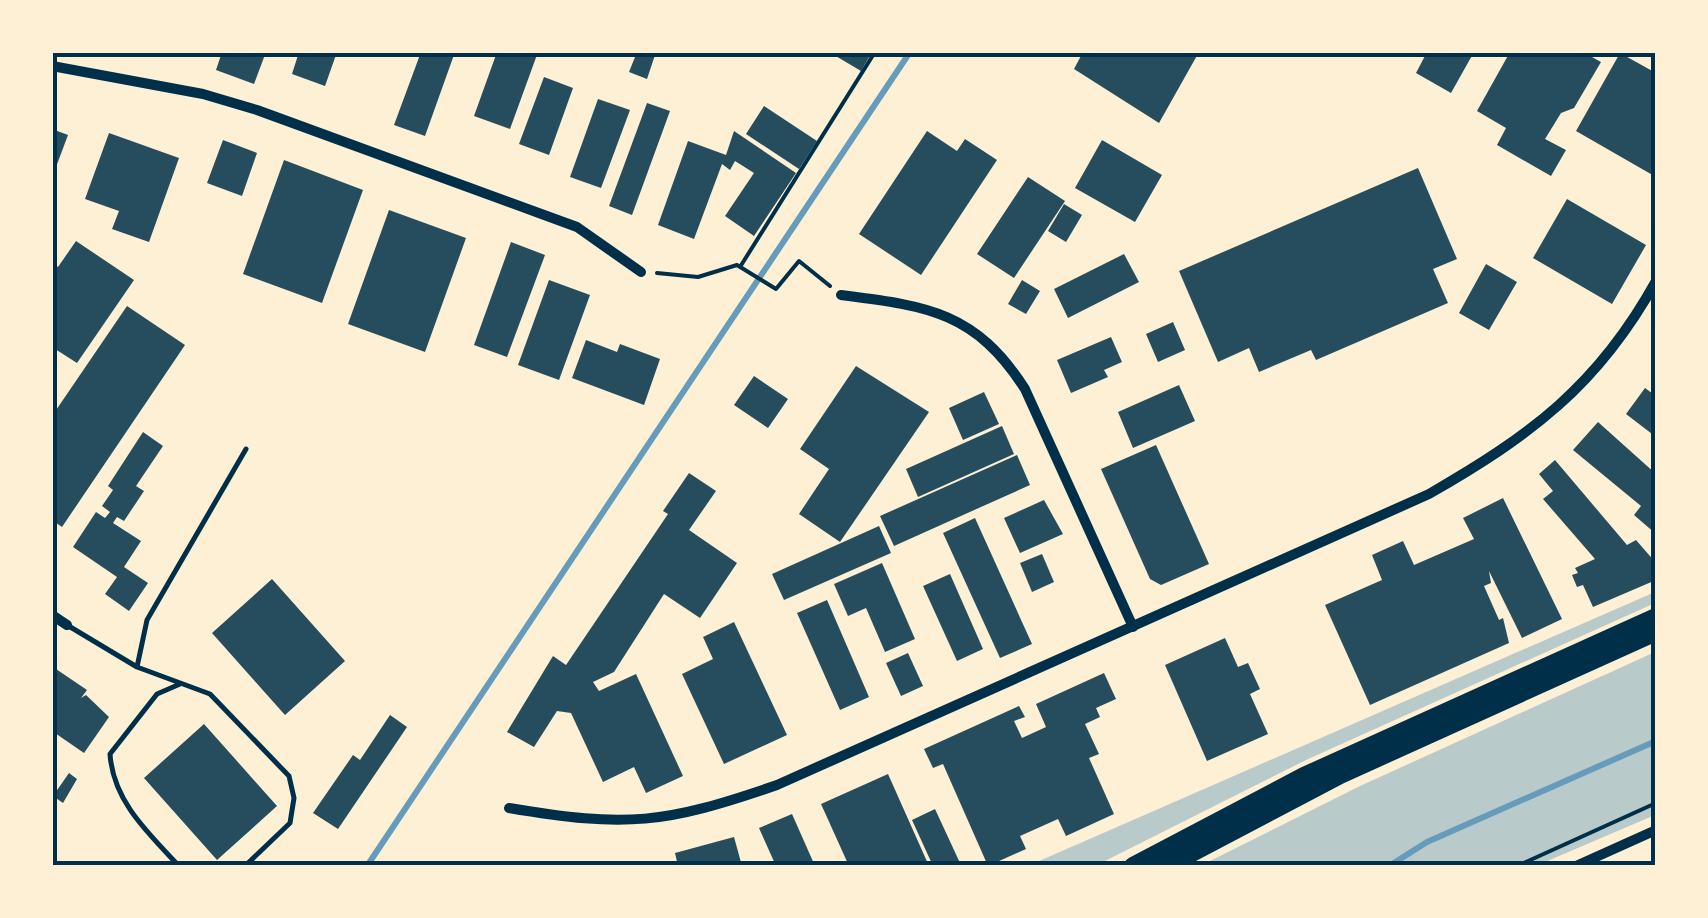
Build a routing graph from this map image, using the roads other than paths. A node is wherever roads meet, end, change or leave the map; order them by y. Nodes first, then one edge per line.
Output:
1 (52, 66) edge
2 (641, 272) road end
3 (1656, 281) edge
4 (841, 295) road end
5 (246, 449) dead end
6 (52, 615) edge
7 (1656, 617) edge
8 (67, 625) joint
9 (1133, 627) junction
10 (1656, 632) edge
11 (137, 668) junction
12 (180, 684) junction
13 (509, 808) dead end
14 (1656, 830) edge
15 (179, 866) edge
16 (245, 866) edge
17 (1133, 866) edge
18 (1167, 866) edge
19 (1576, 866) edge

1 - 2 street
3 - 9 street
4 - 9 street
5 - 11 lane
6 - 8 street
7 - 17 highway
8 - 11 lane
9 - 13 street
10 - 18 highway
11 - 12 lane
12 - 15 lane
12 - 16 lane
14 - 19 street

